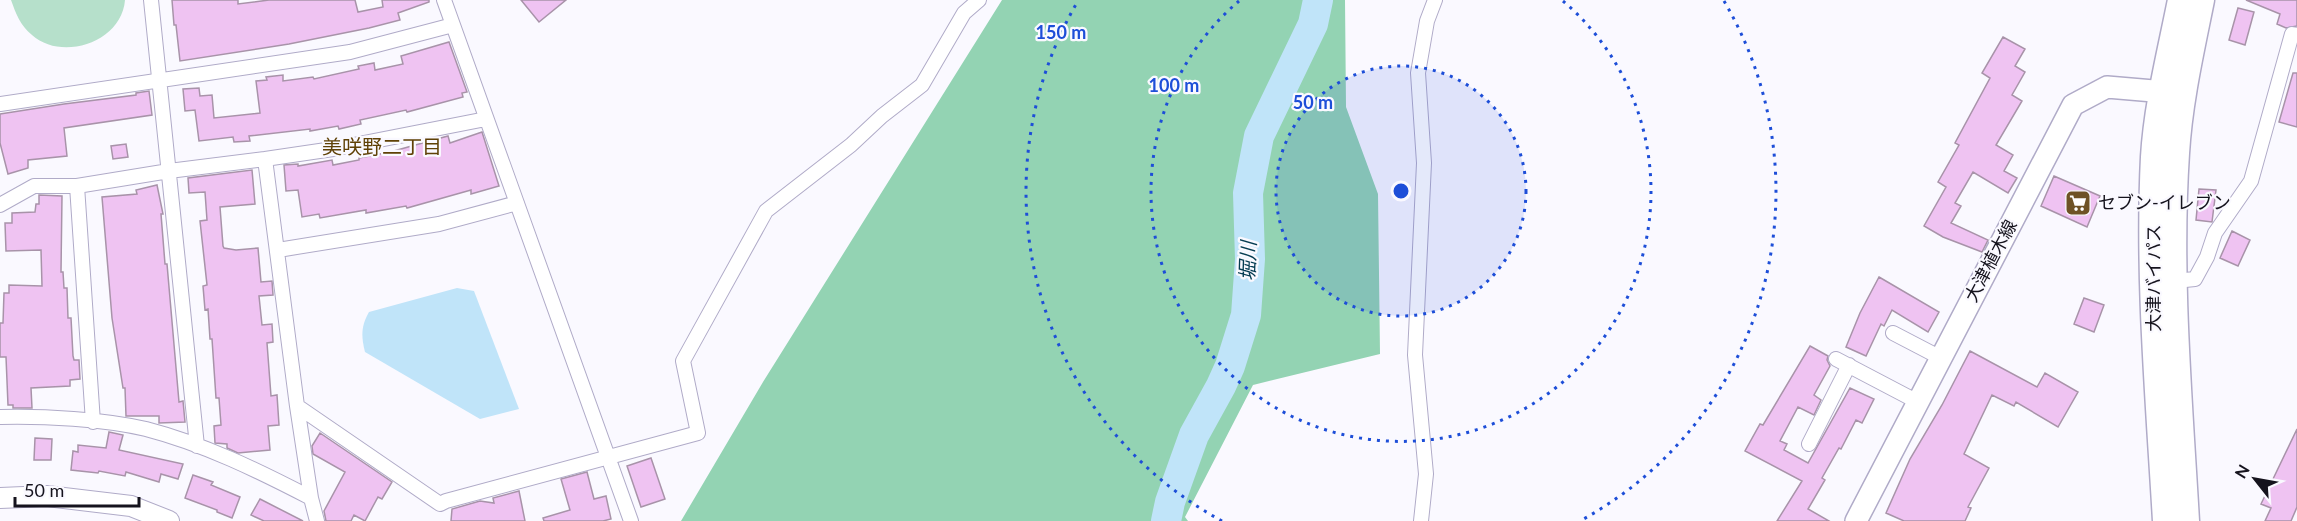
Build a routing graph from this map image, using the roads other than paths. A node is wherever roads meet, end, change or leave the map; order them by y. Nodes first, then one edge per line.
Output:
1 (151, 0) edge
2 (444, 0) edge
3 (978, 0) edge
4 (1435, 0) edge
5 (2180, 0) edge
6 (2202, 0) edge
7 (453, 25) junction
8 (2297, 35) edge
9 (158, 80) junction
10 (2173, 93) junction
11 (0, 104) edge
12 (486, 119) junction
13 (265, 159) junction
14 (169, 171) junction
15 (76, 186) junction
16 (517, 203) junction
17 (0, 205) edge
18 (278, 250) junction
19 (2175, 281) junction
20 (1893, 333) dead end
21 (1941, 358) junction
22 (1918, 402) junction
23 (297, 406) junction
24 (0, 417) edge
25 (93, 422) junction
26 (1809, 444) dead end
27 (197, 446) junction
28 (609, 456) junction
29 (0, 498) edge
30 (311, 498) junction
31 (169, 521) edge
32 (317, 521) edge
33 (631, 521) edge
34 (1421, 521) edge
35 (1856, 521) edge
36 (2165, 521) edge
37 (2187, 521) edge

1 - 9 street
2 - 7 street
3 - 28 street
4 - 34 street
5 - 10 highway, 大津バイパス
6 - 10 highway, 大津バイパス
7 - 9 street
7 - 12 street
8 - 19 street
9 - 11 street
9 - 14 street
10 - 19 highway, 大津バイパス
10 - 21 main road, 大津植木線
10 - 36 highway, 大津バイパス
12 - 13 street
12 - 16 street
13 - 14 street
13 - 18 street
14 - 15 street
14 - 27 street
15 - 17 street
15 - 25 street
16 - 18 street
16 - 28 street
18 - 23 street
19 - 37 highway, 大津バイパス
20 - 21 street
21 - 22 main road, 大津植木線
22 - 26 street
22 - 35 main road, 大津植木線
23 - 28 street
23 - 30 street
24 - 25 street
25 - 27 street
27 - 30 street
28 - 33 street
29 - 31 main road
30 - 32 street

